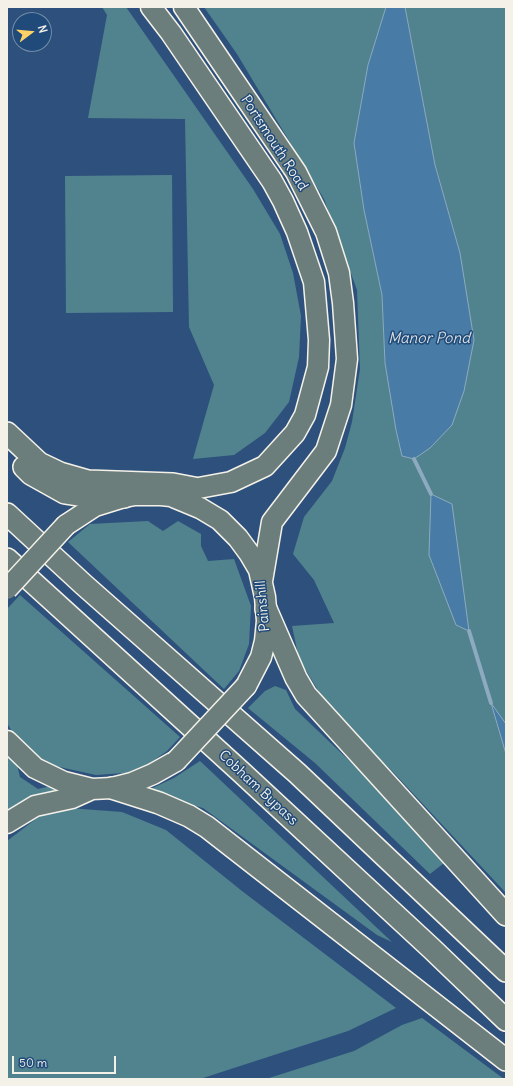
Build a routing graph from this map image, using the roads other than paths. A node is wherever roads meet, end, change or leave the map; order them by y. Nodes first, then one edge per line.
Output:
1 (150, 7) edge
2 (184, 7) edge
3 (7, 434) edge
4 (7, 452) edge
5 (194, 488) junction
6 (161, 494) junction
7 (124, 497) junction
8 (7, 514) edge
9 (7, 559) edge
10 (262, 581) junction
11 (7, 589) edge
12 (266, 609) junction
13 (7, 741) edge
14 (102, 789) junction
15 (7, 823) edge
16 (506, 915) edge
17 (506, 971) edge
18 (506, 1020) edge
19 (498, 1054) edge

1 - 5 main road, Portsmouth Road
2 - 10 main road, Portsmouth Road
3 - 5 highway
4 - 7 highway
5 - 6 main road, Portsmouth Road
6 - 7 main road, Painshill
6 - 10 main road, Painshill
7 - 11 main road, Painshill, bridge
8 - 17 highway
9 - 18 highway, Cobham Bypass
10 - 12 main road, Painshill
12 - 14 main road, Painshill, bridge
12 - 16 highway
13 - 14 main road
14 - 15 main road
14 - 19 highway

